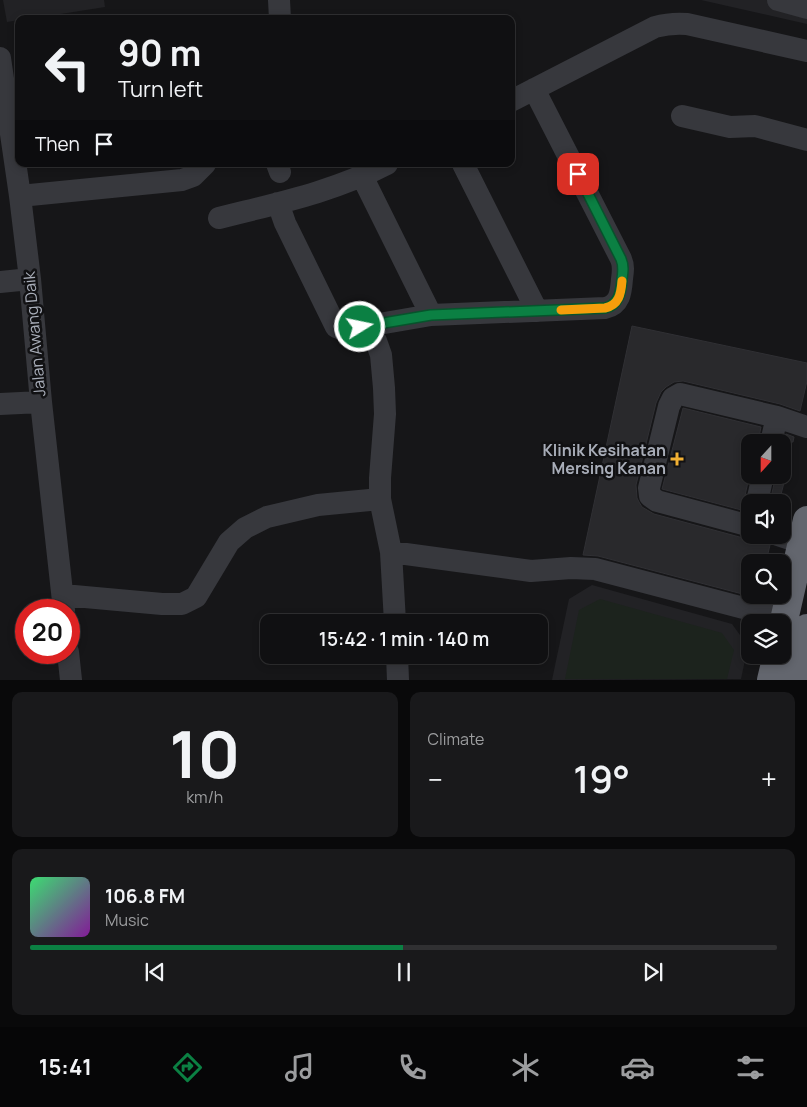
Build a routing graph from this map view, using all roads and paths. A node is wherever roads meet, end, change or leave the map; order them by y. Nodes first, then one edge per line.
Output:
1 (279, 0) edge
2 (778, 0) edge
3 (807, 8) edge
4 (280, 15) edge
5 (807, 51) edge
6 (0, 58) edge
7 (534, 89) junction
8 (515, 99) edge
9 (682, 116) dead end
10 (807, 140) edge
11 (15, 162) edge
12 (16, 167) edge
13 (202, 167) edge
14 (381, 167) edge
15 (465, 167) edge
16 (362, 176) junction
17 (20, 196) junction
18 (278, 203) junction
19 (219, 218) dead end
20 (30, 279) junction
21 (0, 282) edge
22 (537, 311) junction
23 (431, 315) junction
24 (376, 341) dead end
25 (41, 402) junction
26 (0, 404) edge
27 (777, 417) junction
28 (807, 427) edge
29 (773, 434) edge
30 (380, 499) junction
31 (741, 524) edge
32 (796, 533) edge
33 (391, 552) junction
34 (64, 599) edge
35 (80, 602) edge
36 (395, 614) edge
37 (752, 614) edge
38 (791, 625) edge
39 (69, 664) edge
40 (397, 664) edge
41 (775, 664) edge
42 (71, 680) edge
43 (398, 680) edge
44 (771, 680) edge
45 (796, 680) edge

1 - 4 street
2 - 3 street
5 - 7 street
6 - 11 street, Jalan Awang Daik
7 - 8 street
7 - 22 street
9 - 10 street
12 - 17 street, Jalan Awang Daik
13 - 17 street
14 - 16 street
15 - 22 street
16 - 18 street
16 - 23 street
17 - 20 street, Jalan Awang Daik
18 - 19 street
18 - 23 street
20 - 21 street
20 - 25 street, Jalan Awang Daik
22 - 23 street
24 - 30 street
25 - 26 street
25 - 34 street, Jalan Awang Daik
27 - 28 street
27 - 29 street
27 - 31 street
30 - 33 street
30 - 35 street
32 - 38 highway
33 - 36 street
33 - 37 street
38 - 45 highway
39 - 42 street
40 - 43 street
41 - 44 highway

